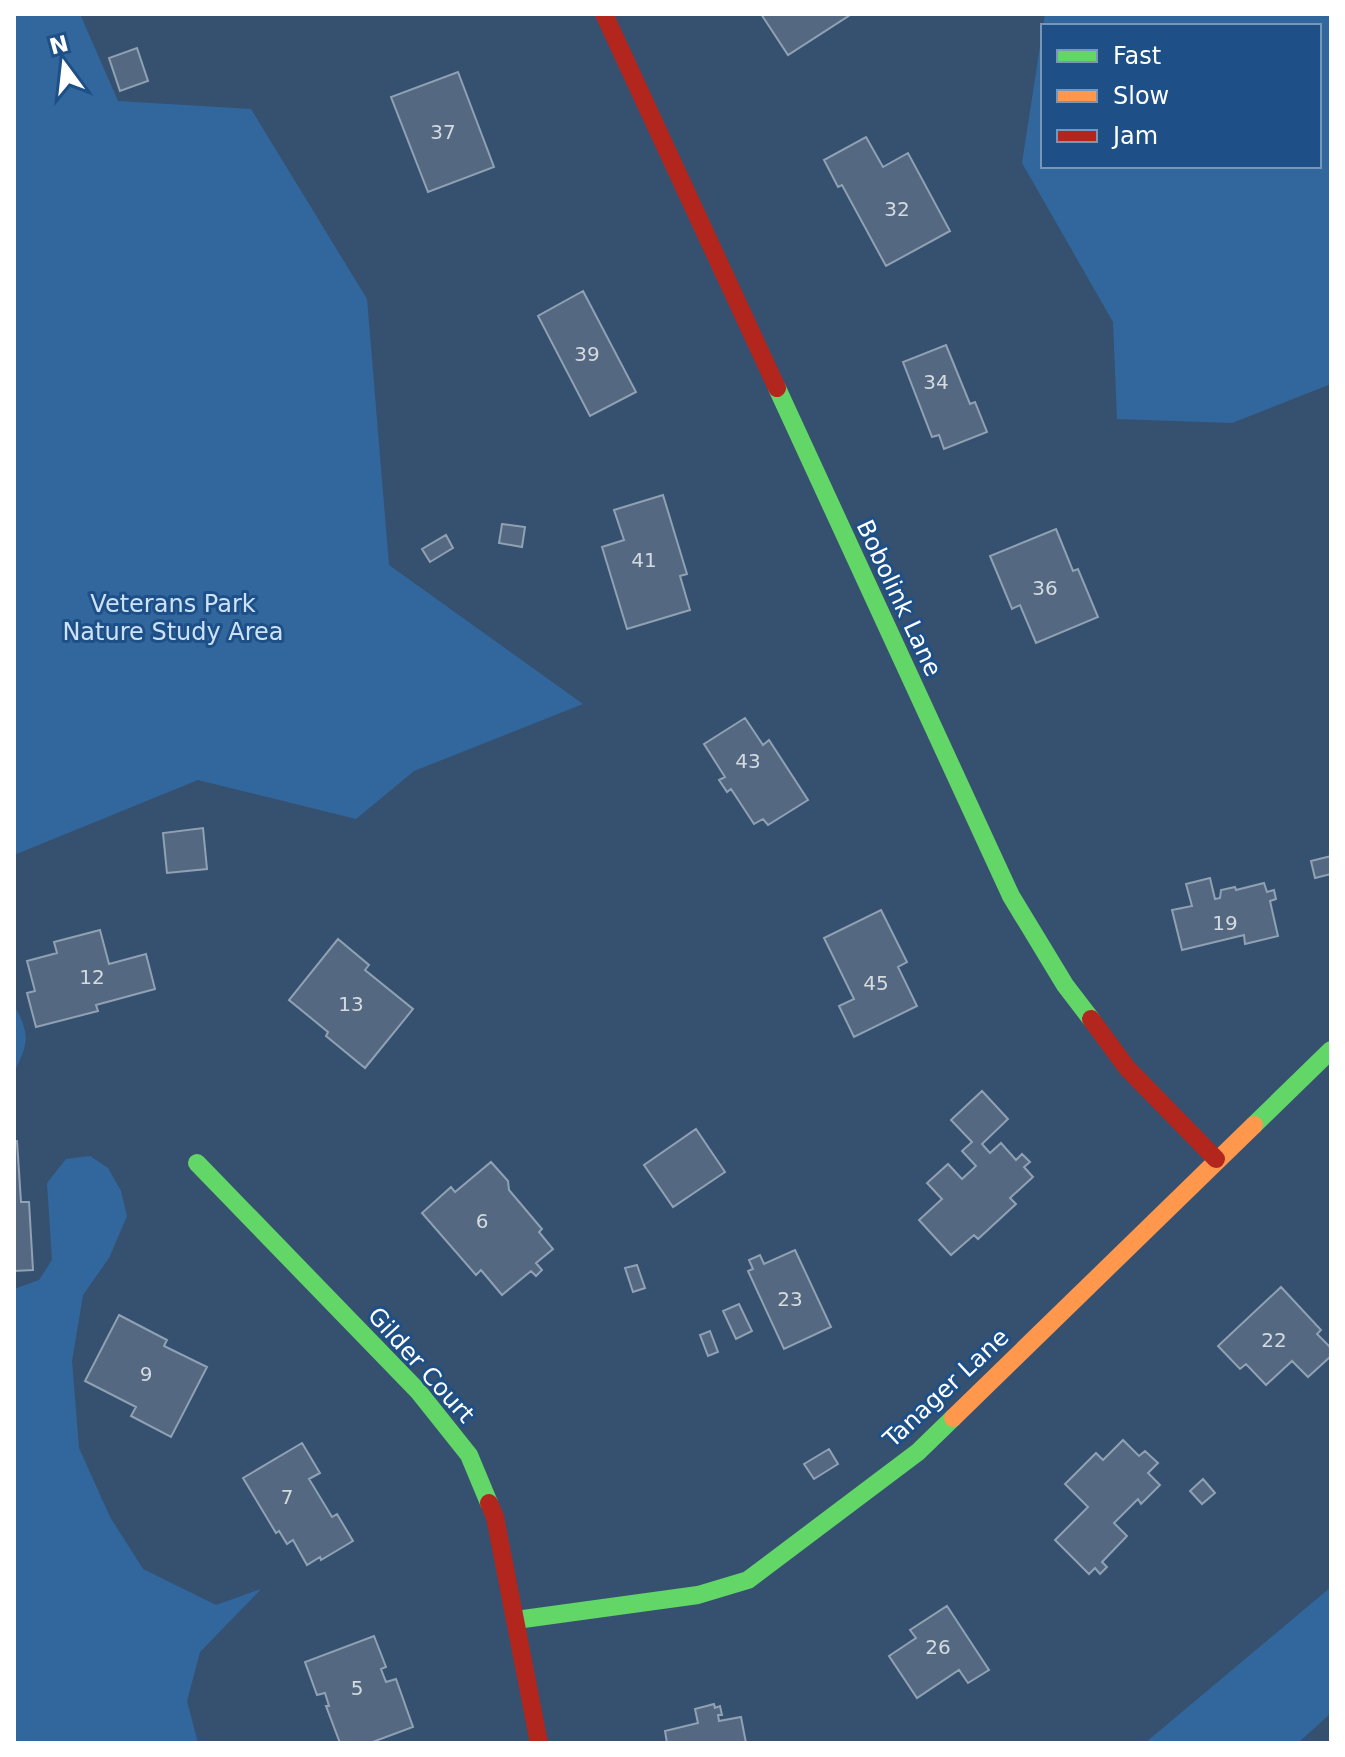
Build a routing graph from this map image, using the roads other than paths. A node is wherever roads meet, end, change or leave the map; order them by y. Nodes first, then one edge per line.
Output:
1 (604, 14) edge
2 (1331, 1050) edge
3 (1216, 1159) junction
4 (197, 1163) dead end
5 (516, 1620) junction
6 (539, 1743) edge

1 - 3 street, Bobolink Lane
2 - 3 street, Tanager Lane
3 - 5 street, Tanager Lane
4 - 5 street, Gilder Court
5 - 6 street, Gilder Court

